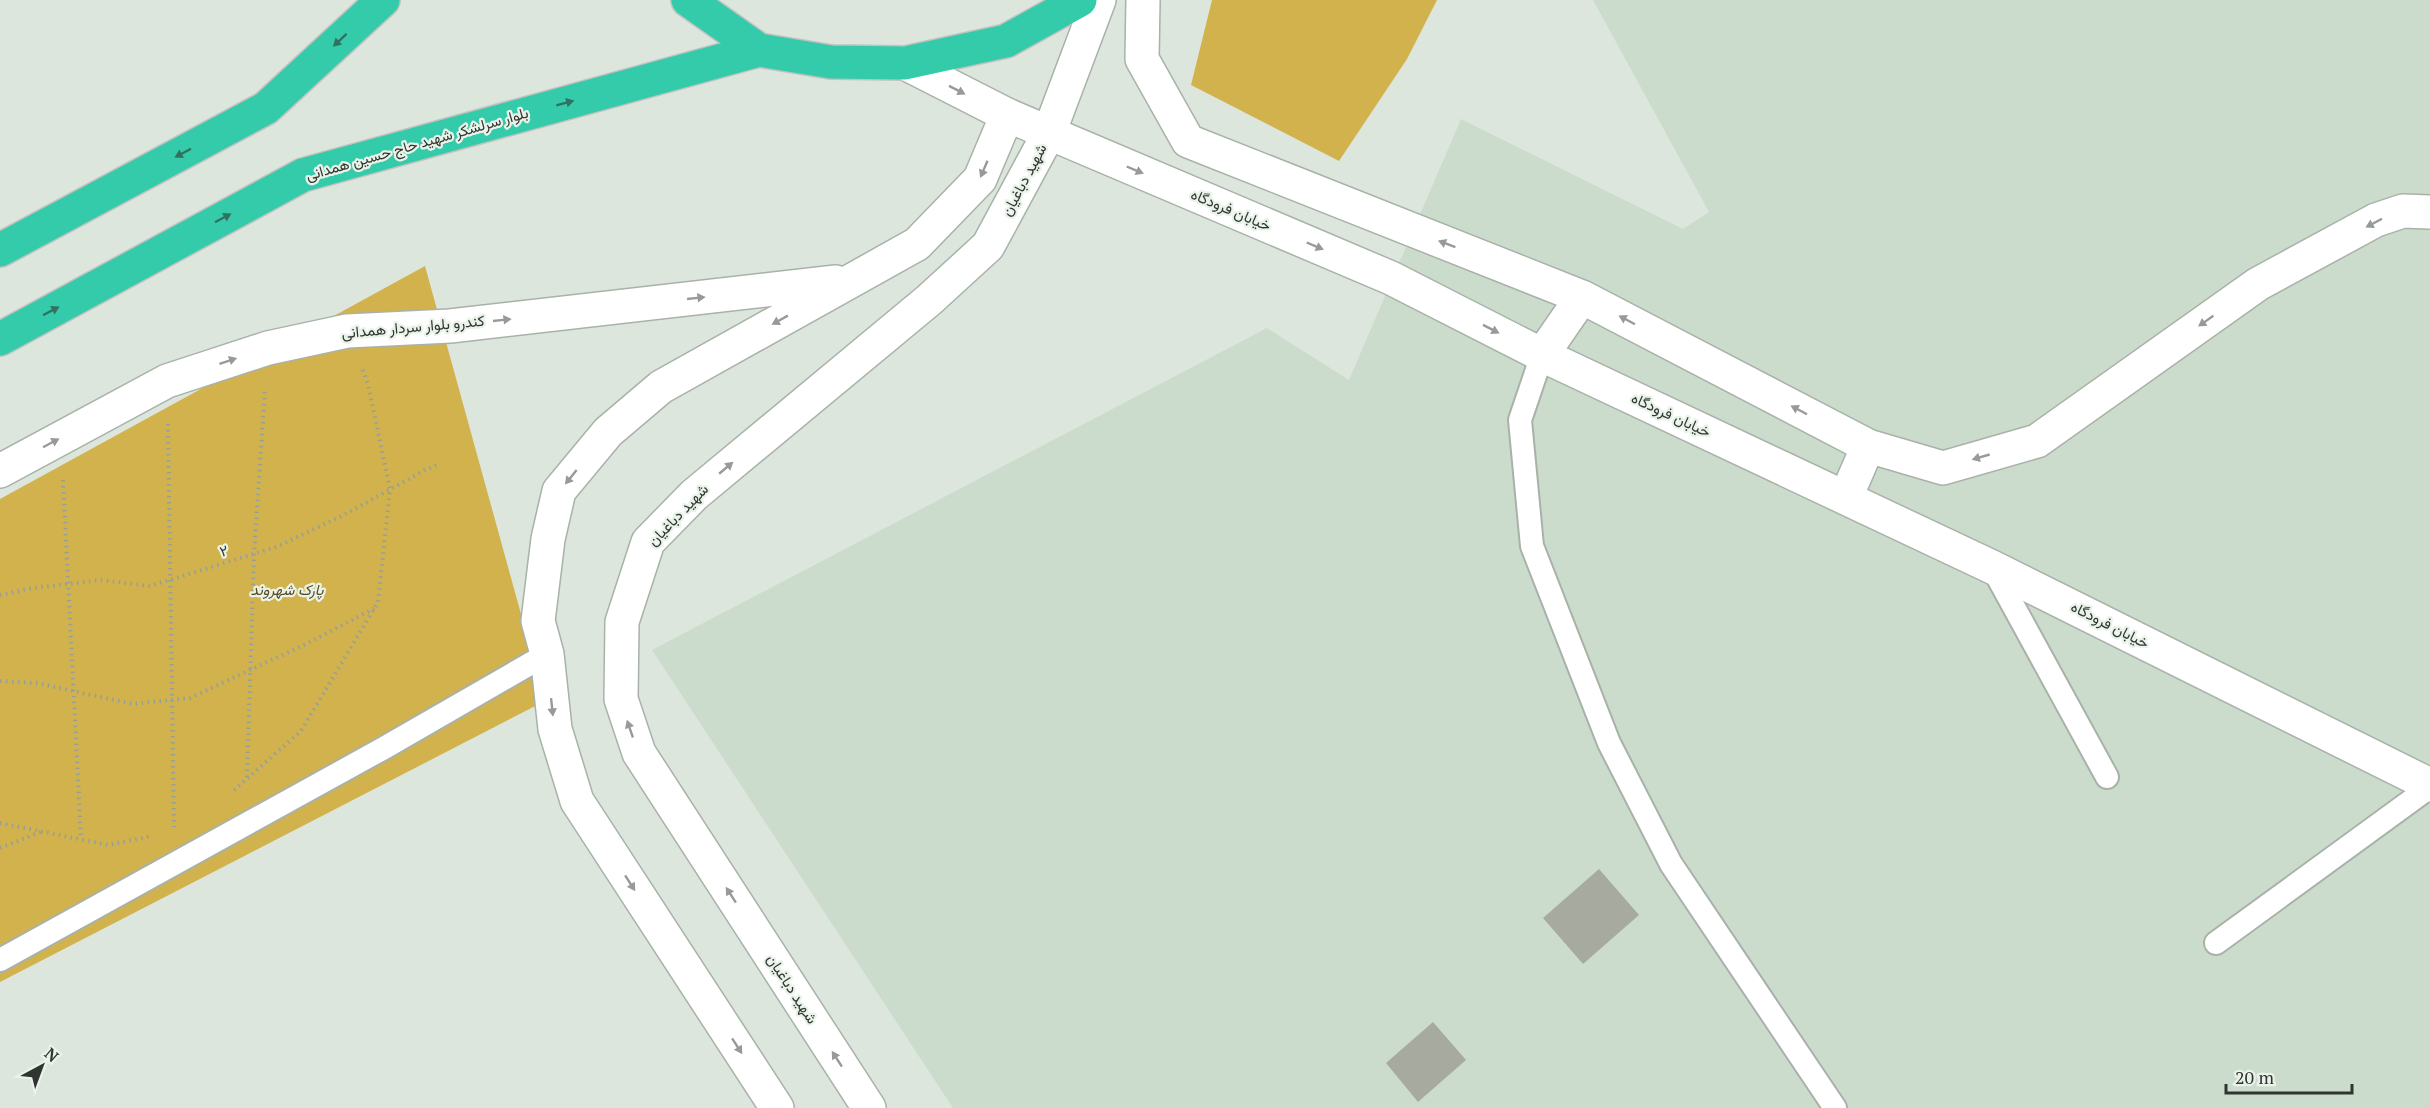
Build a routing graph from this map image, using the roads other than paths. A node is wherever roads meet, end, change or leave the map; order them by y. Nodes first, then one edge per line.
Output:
1 (383, 0) edge
2 (688, 0) edge
3 (1080, 0) edge
4 (1099, 0) edge
5 (1143, 0) edge
6 (759, 50) junction
7 (905, 63) junction
8 (1007, 115) junction
9 (1049, 133) junction
10 (2430, 212) edge
11 (0, 250) edge
12 (852, 280) junction
13 (1582, 297) junction
14 (0, 339) edge
15 (1542, 355) junction
16 (1868, 446) junction
17 (0, 471) edge
18 (1846, 496) junction
19 (1992, 567) junction
20 (547, 654) junction
21 (2107, 777) dead end
22 (2430, 786) edge
23 (2216, 943) dead end
24 (0, 960) edge
25 (777, 1108) edge
26 (869, 1108) edge
27 (1835, 1108) edge

1 -> 11 highway
2 - 6 highway
3 - 7 highway
4 - 9 street, شهید دباغیان
13 -> 5 street
6 - 7 highway
14 -> 6 highway, بلوار سرلشکر شهید حاج حسین همدانی
7 -> 8 street, خیابان فرودگاه
8 - 9 street, خیابان فرودگاه
8 -> 12 street
9 -> 15 street, خیابان فرودگاه
26 -> 9 street, شهید دباغیان
10 -> 16 street
17 -> 12 street, کندرو بلوار سردار همدانی
12 -> 20 street
13 - 15 street
16 -> 13 street
15 - 18 street, خیابان فرودگاه
15 - 27 lane
16 - 18 street
18 - 19 street, خیابان فرودگاه
19 - 21 lane
19 - 22 street, خیابان فرودگاه
20 - 24 lane
20 -> 25 street
22 - 23 lane

